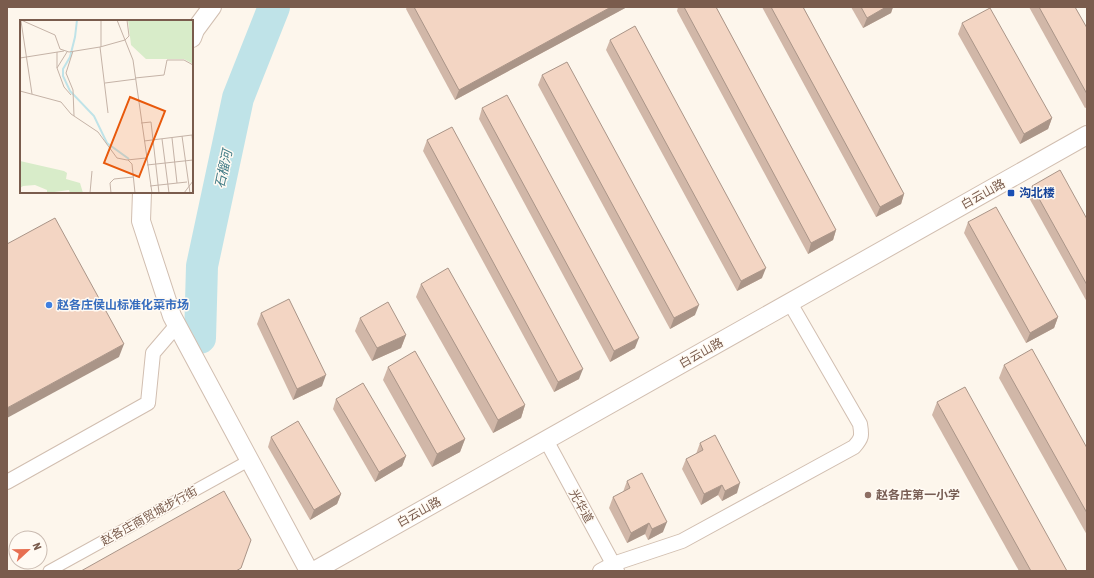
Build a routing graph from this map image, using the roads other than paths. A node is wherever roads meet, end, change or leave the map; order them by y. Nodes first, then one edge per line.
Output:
1 (212, 7) edge
2 (193, 35) edge
3 (1087, 135) edge
4 (142, 193) edge
5 (790, 303) junction
6 (176, 325) junction
7 (546, 440) junction
8 (250, 460) junction
9 (7, 482) edge
10 (615, 567) edge
11 (49, 571) edge
12 (309, 571) edge
13 (314, 571) edge
14 (600, 571) edge

1 - 2 street
3 - 5 street, 白云山路
4 - 6 street
5 - 7 street, 白云山路
5 - 10 street
6 - 8 street
6 - 9 street
7 - 10 street, 光华道
7 - 13 street, 白云山路
8 - 11 street, 赵各庄商贸城步行街
8 - 12 street
10 - 14 street

